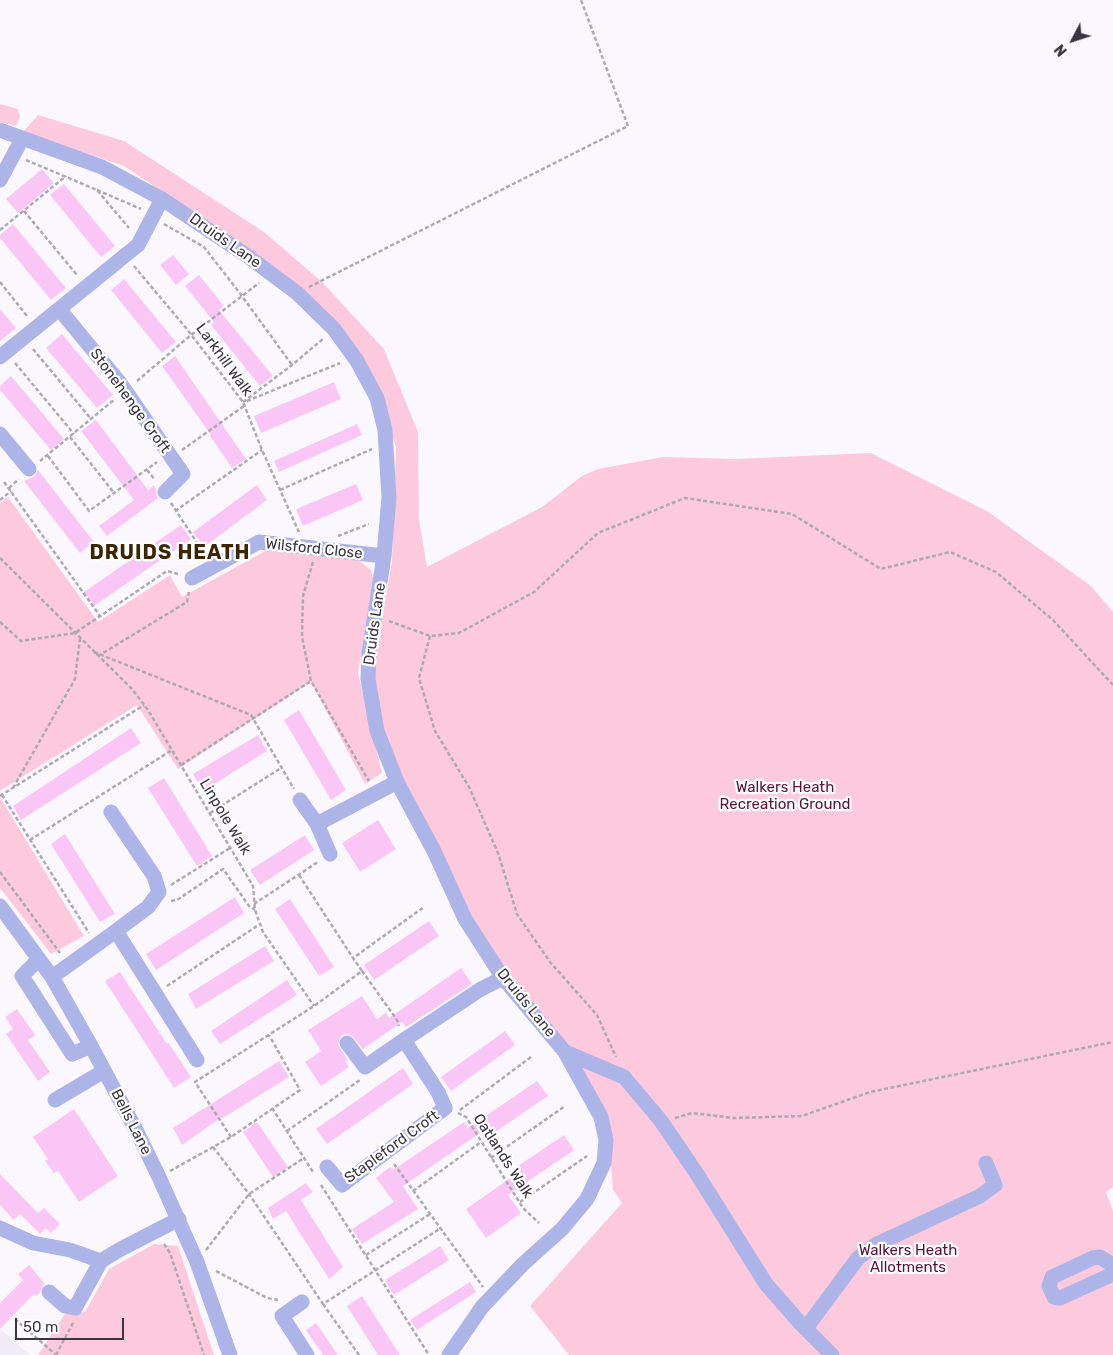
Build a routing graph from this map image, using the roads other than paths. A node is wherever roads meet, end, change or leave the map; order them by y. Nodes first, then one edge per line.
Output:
1 (0, 130) edge
2 (22, 139) junction
3 (0, 180) edge
4 (162, 199) junction
5 (60, 310) junction
6 (3, 354) edge
7 (0, 434) edge
8 (29, 469) road end
9 (165, 492) road end
10 (384, 556) junction
11 (192, 578) road end
12 (397, 782) junction
13 (300, 800) road end
14 (110, 812) dead end
15 (317, 824) junction
16 (330, 854) road end
17 (0, 906) edge
18 (6, 926) edge
19 (116, 931) junction
20 (39, 960) junction
21 (52, 977) junction
22 (504, 978) junction
23 (404, 1040) junction
24 (347, 1043) dead end
25 (91, 1046) junction
26 (565, 1052) junction
27 (197, 1060) dead end
28 (104, 1071) junction
29 (55, 1100) dead end
30 (986, 1162) dead end
31 (320, 1171) road end
32 (179, 1219) junction
33 (0, 1228) edge
34 (101, 1261) junction
35 (1113, 1265) edge
36 (1113, 1274) edge
37 (49, 1292) dead end
38 (304, 1297) road end
39 (806, 1328) junction
40 (230, 1355) edge
41 (307, 1355) edge
42 (449, 1355) edge
43 (832, 1355) edge

1 - 2 street, Druids Lane
2 - 3 street
2 - 4 street, Druids Lane
4 - 5 street
4 - 10 street, Druids Lane
5 - 6 street
5 - 9 street, Stonehenge Croft
7 - 8 street
10 - 11 street, Wilsford Close
10 - 12 street, Druids Lane
12 - 15 street
12 - 22 street, Druids Lane
13 - 15 street
14 - 19 street
15 - 16 street
17 - 18 street, Bells Lane
18 - 20 street, Bells Lane
19 - 21 street
19 - 27 street
20 - 21 street, Bells Lane
20 - 25 street
21 - 25 street, Bells Lane
22 - 23 street
22 - 26 street, Druids Lane
23 - 24 street
23 - 31 street, Stapleford Croft
25 - 28 street, Bells Lane
26 - 39 street
26 - 42 street, Druids Lane
28 - 29 street
28 - 32 street, Bells Lane
30 - 39 street
32 - 34 street
32 - 40 street, Bells Lane
33 - 34 street
34 - 37 street
35 - 36 street
38 - 41 street
39 - 43 street

